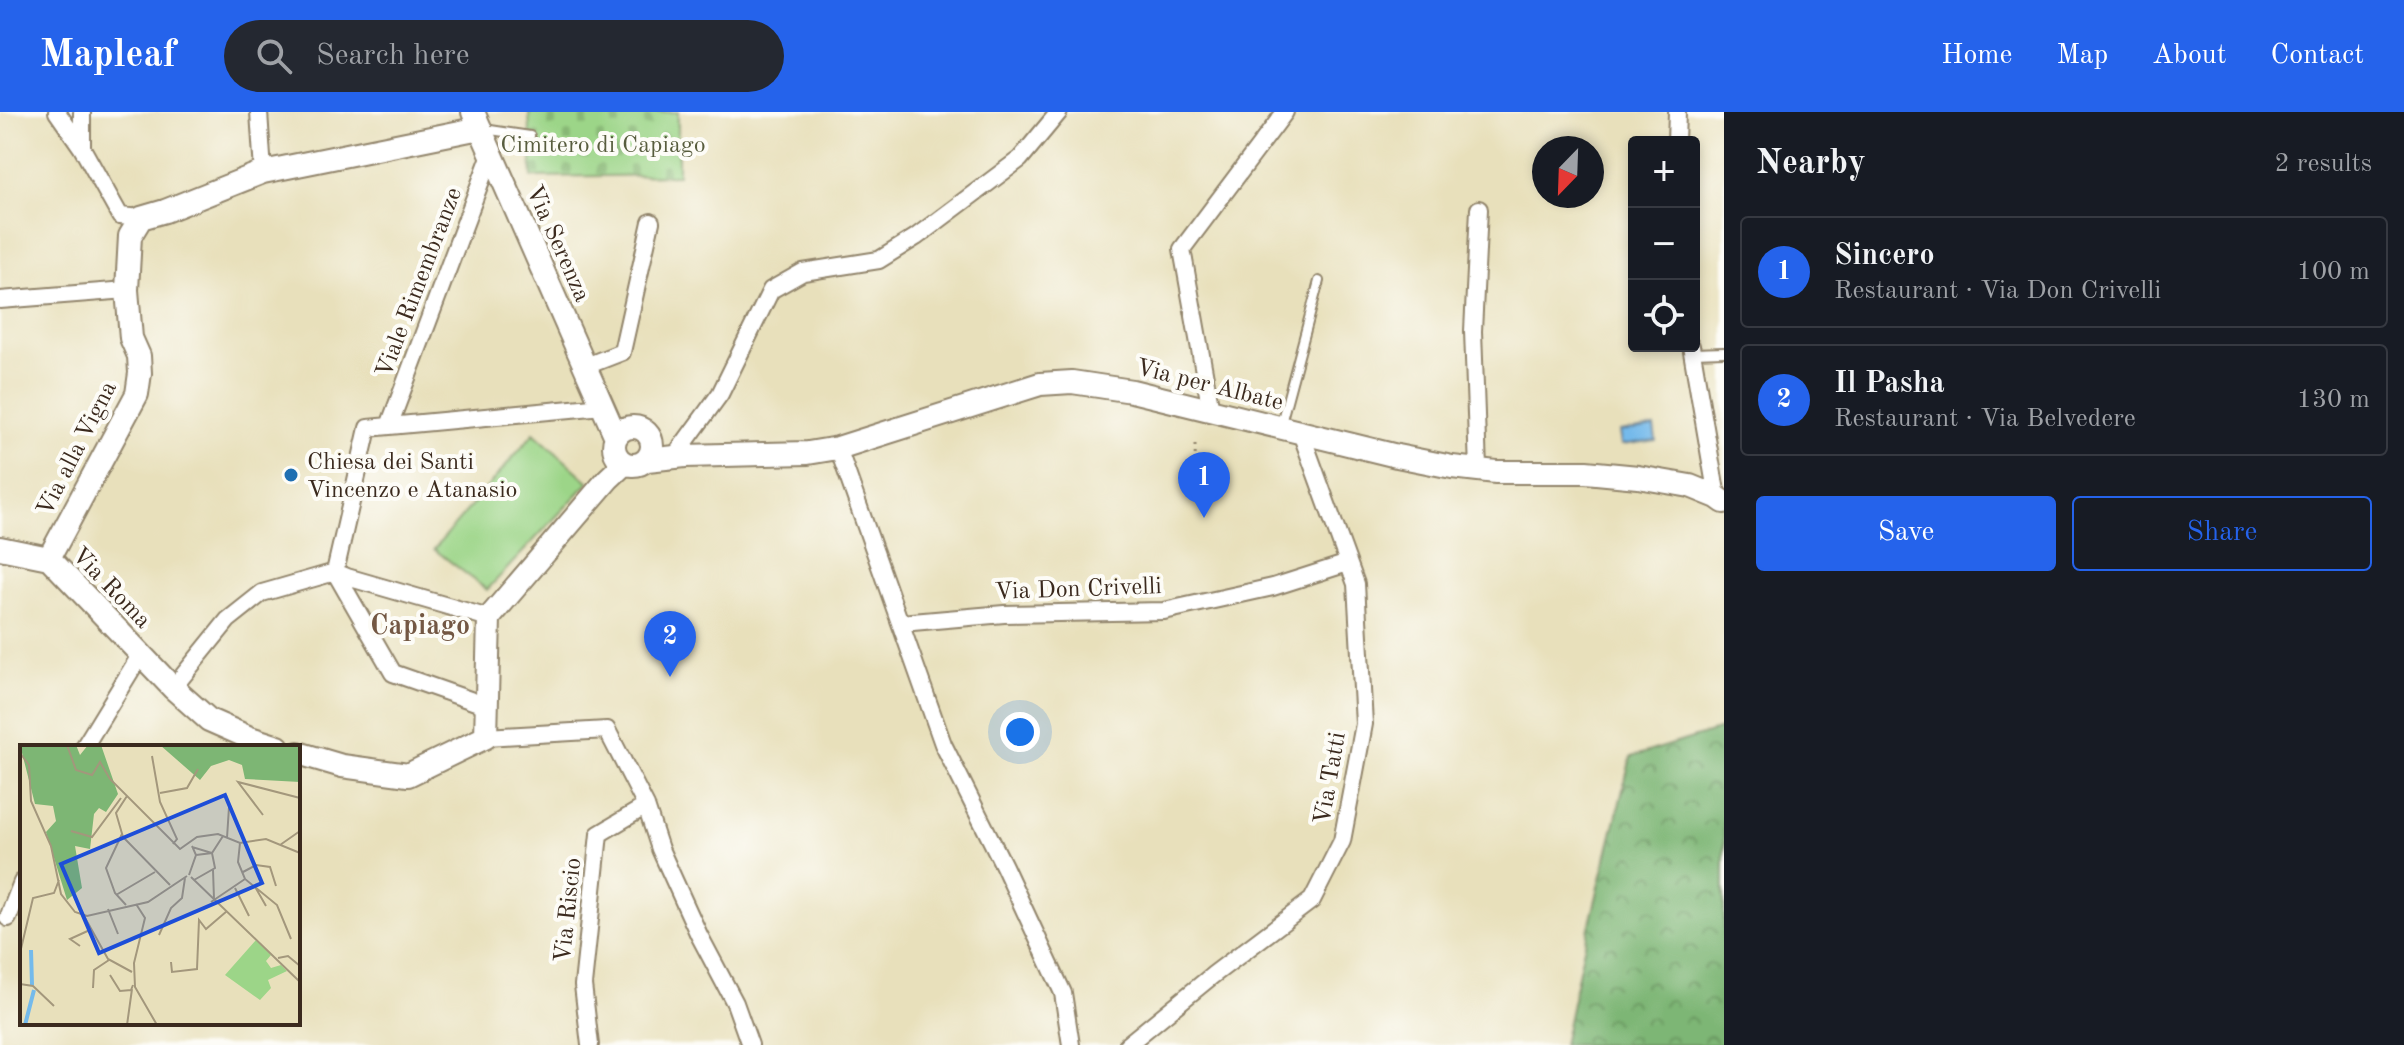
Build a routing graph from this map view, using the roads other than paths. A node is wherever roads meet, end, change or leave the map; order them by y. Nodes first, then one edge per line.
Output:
1 (57, 112) edge
2 (82, 112) edge
3 (259, 112) edge
4 (1059, 112) edge
5 (1285, 112) edge
6 (1677, 112) edge
7 (476, 120) edge
8 (530, 136) dead end
9 (1676, 136) edge
10 (82, 148) junction
11 (491, 154) junction
12 (263, 172) junction
13 (1479, 209) dead end
14 (141, 218) junction
15 (651, 222) dead end
16 (1319, 281) dead end
17 (127, 290) junction
18 (0, 300) edge
19 (1700, 350) edge
20 (1692, 352) edge
21 (1724, 352) edge
22 (586, 366) junction
23 (601, 401) junction
24 (1211, 411) junction
25 (389, 426) junction
26 (1291, 430) junction
27 (623, 432) junction
28 (838, 448) junction
29 (649, 451) junction
30 (681, 455) junction
31 (624, 464) junction
32 (1478, 470) junction
33 (1721, 500) edge
34 (0, 548) edge
35 (49, 558) junction
36 (1348, 563) junction
37 (335, 572) junction
38 (489, 618) junction
39 (901, 623) junction
40 (141, 654) junction
41 (173, 688) junction
42 (487, 706) junction
43 (486, 737) junction
44 (85, 745) edge
45 (272, 745) edge
46 (300, 754) edge
47 (646, 806) junction
48 (20, 887) edge
49 (8, 918) dead end
50 (590, 1045) edge
51 (750, 1045) edge
52 (1071, 1045) edge
53 (1127, 1045) edge

1 - 10 street
2 - 10 street
3 - 12 street
4 - 30 street
5 - 24 street
6 - 9 street
7 - 8 lane
7 - 11 street, Via Serenza
7 - 12 street
10 - 14 street
11 - 22 street, Via Serenza
11 - 25 street, Viale Rimembranze
12 - 14 street
13 - 32 street
14 - 17 street, Via alla Vigna
15 - 22 street
16 - 26 lane
17 - 18 street
17 - 35 street, Via alla Vigna
19 - 21 lane
20 - 33 street
22 - 23 street, Via Serenza
23 - 25 street
23 - 27 street, Via Serenza
24 - 26 street, Via per Albate
24 - 28 street, Via per Albate
25 - 37 street
26 - 32 street, Via per Albate
26 - 36 street, Via Tatti
27 - 29 street
27 - 31 street
28 - 30 street, Via per Albate
28 - 39 street
29 - 30 street, Via per Albate
29 - 31 street
31 - 38 street
32 - 33 street, Via per Albate
34 - 35 street, Via Roma
35 - 40 street, Via Roma
36 - 39 street, Via Don Crivelli
36 - 53 street, Via Tatti
37 - 38 street
37 - 41 street
37 - 42 street
38 - 42 street
39 - 52 street
40 - 41 street, Via Roma
40 - 44 street
41 - 45 street, Via Roma
42 - 43 street
43 - 46 street
43 - 47 street
47 - 50 street, Via Riscio
47 - 51 street
48 - 49 street

